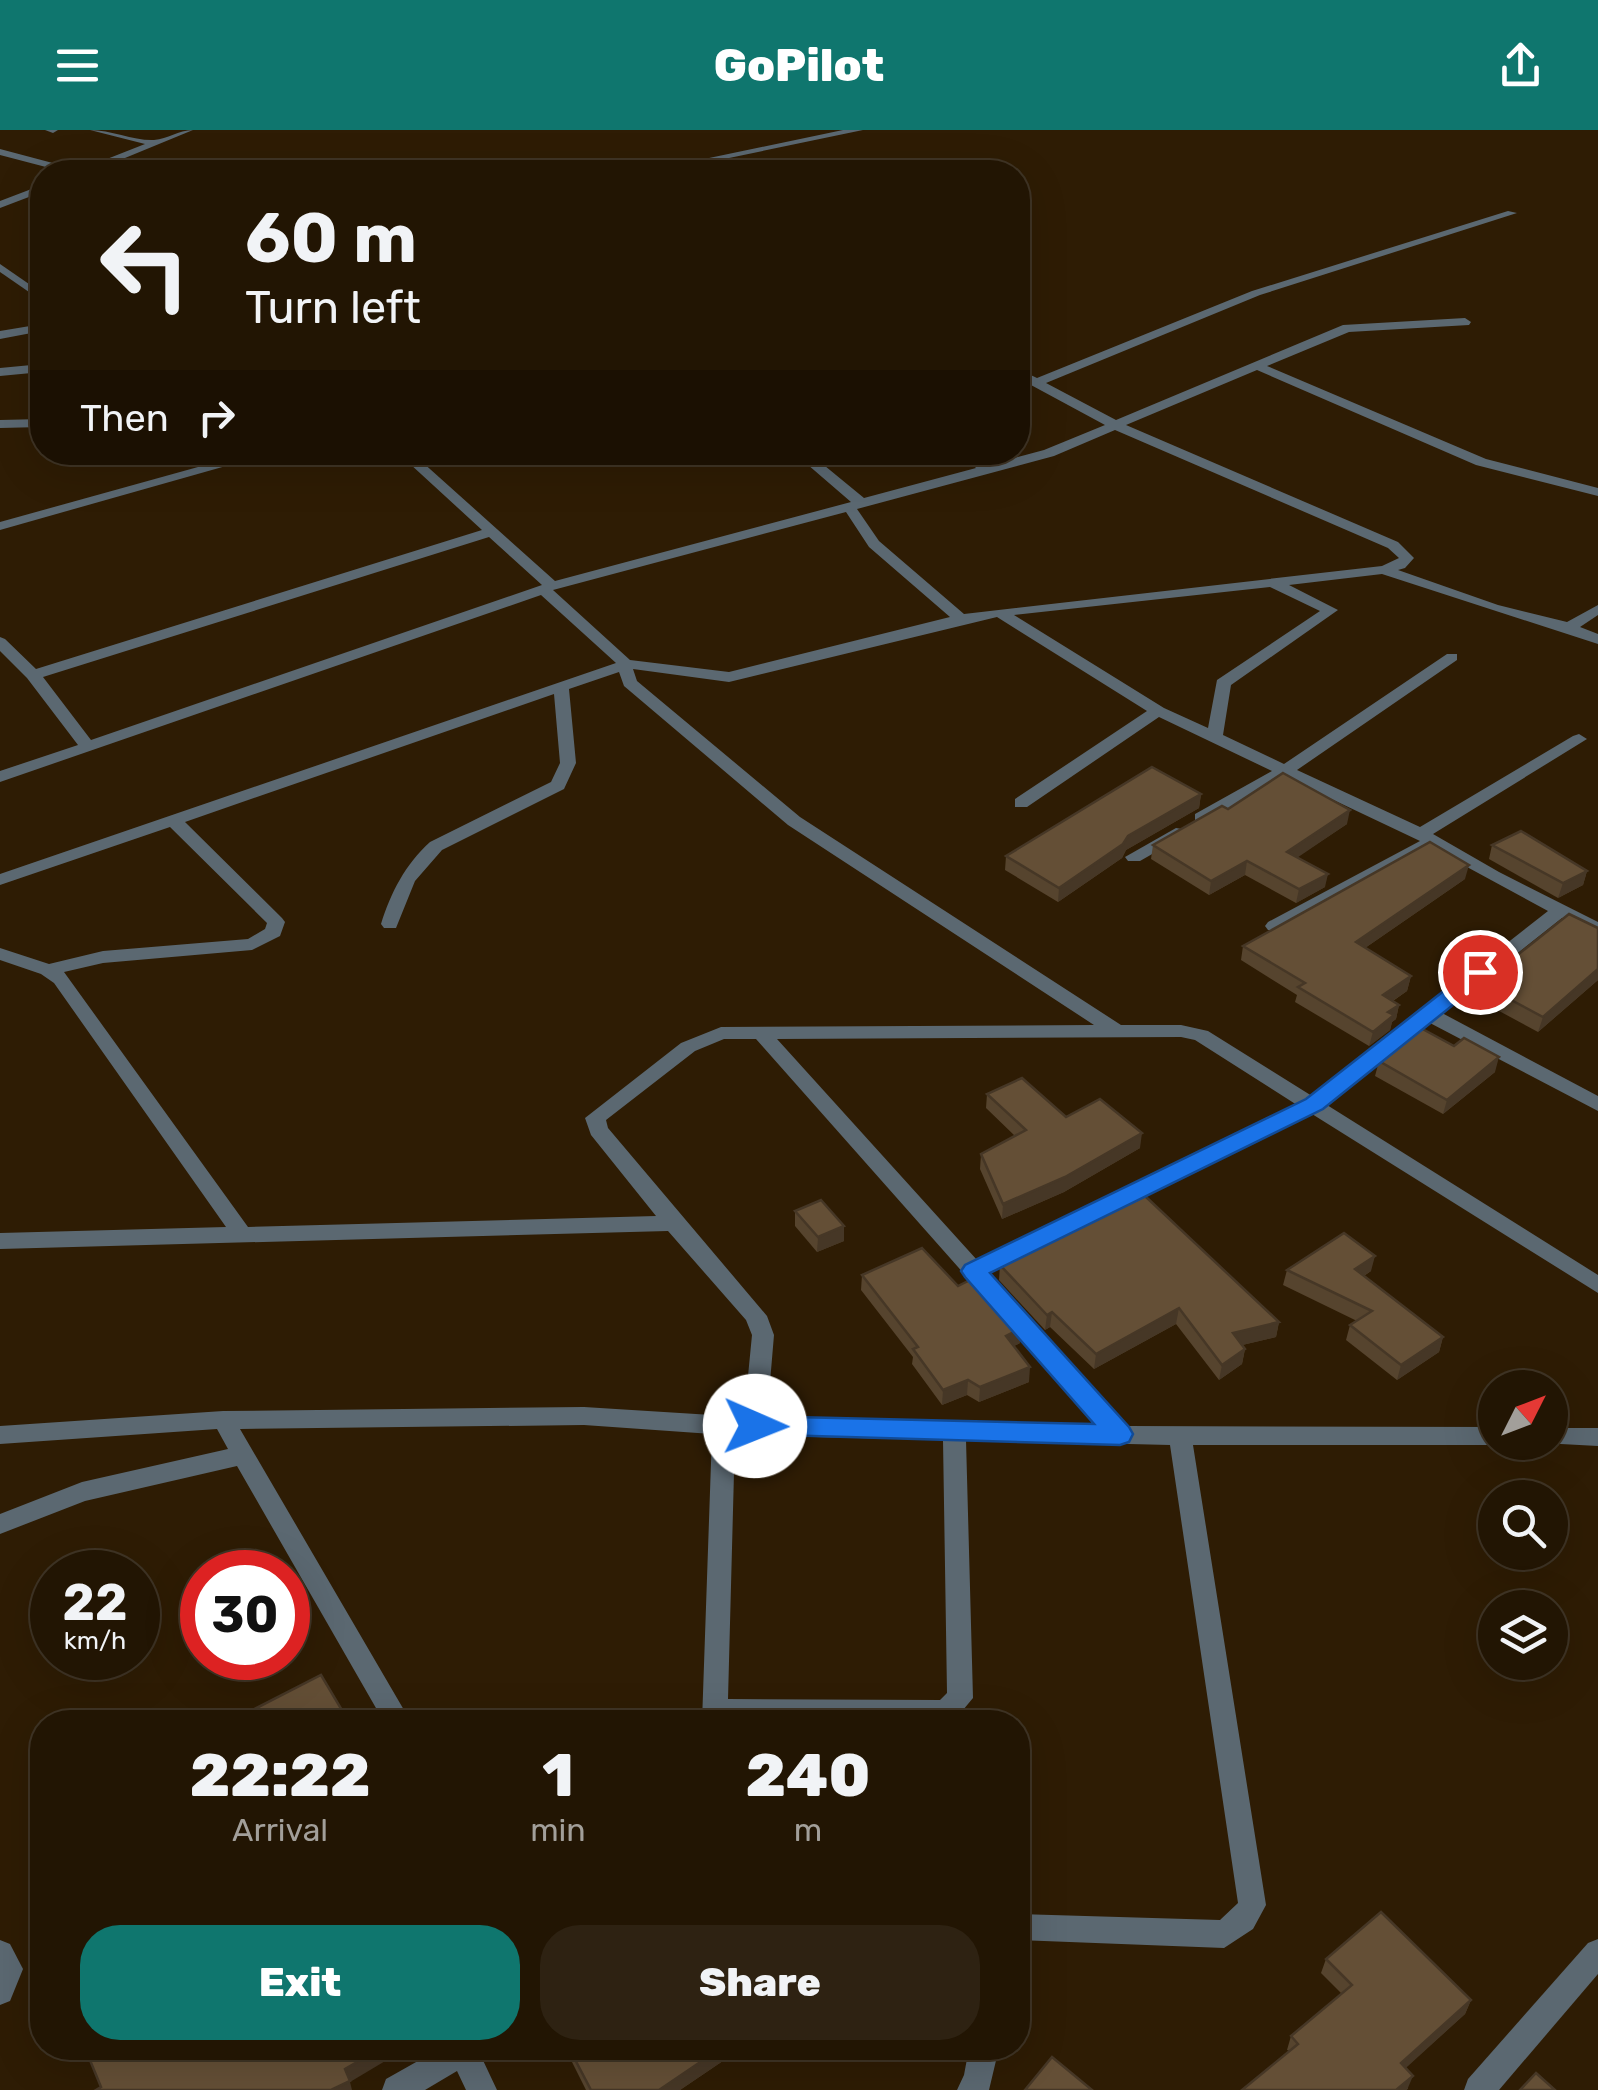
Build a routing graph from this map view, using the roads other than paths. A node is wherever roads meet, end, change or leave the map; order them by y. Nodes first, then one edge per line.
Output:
1 (94, 130) edge
2 (188, 130) edge
3 (858, 130) edge
4 (156, 143) junction
5 (0, 152) edge
6 (32, 160) edge
7 (111, 160) edge
8 (705, 160) edge
9 (30, 193) edge
10 (0, 205) edge
11 (1512, 214) dead end
12 (0, 266) edge
13 (30, 289) edge
14 (1465, 322) dead end
15 (30, 330) edge
16 (0, 335) edge
17 (1257, 366) junction
18 (30, 369) edge
19 (0, 372) edge
20 (1030, 380) edge
21 (1035, 383) junction
22 (30, 423) edge
23 (0, 424) edge
24 (1117, 426) junction
25 (1030, 458) edge
26 (219, 465) edge
27 (416, 465) edge
28 (813, 465) edge
29 (980, 465) edge
30 (1004, 465) edge
31 (986, 470) junction
32 (1598, 492) edge
33 (856, 506) junction
34 (4, 521) edge
35 (491, 532) junction
36 (1383, 570) junction
37 (1271, 582) junction
38 (547, 587) junction
39 (1598, 610) edge
40 (1000, 613) junction
41 (960, 618) junction
42 (1569, 627) junction
43 (1598, 639) edge
44 (0, 642) edge
45 (1452, 657) dead end
46 (627, 664) junction
47 (34, 675) junction
48 (561, 686) junction
49 (1158, 711) junction
50 (1215, 738) junction
51 (1579, 738) dead end
52 (88, 747) junction
53 (1285, 770) junction
54 (0, 777) edge
55 (1021, 803) dead end
56 (172, 819) junction
57 (1427, 837) junction
58 (1134, 857) dead end
59 (0, 880) edge
60 (1560, 910) junction
61 (390, 924) dead end
62 (1274, 926) edge
63 (1598, 929) edge
64 (0, 954) edge
65 (48, 970) junction
66 (1428, 1014) junction
67 (1118, 1032) junction
68 (761, 1033) junction
69 (1596, 1101) edge
70 (1314, 1104) junction
71 (673, 1223) junction
72 (242, 1235) junction
73 (0, 1241) edge
74 (974, 1271) junction
75 (1598, 1285) edge
76 (223, 1420) junction
77 (724, 1426) junction
78 (755, 1426) junction
79 (954, 1430) junction
80 (1120, 1434) junction
81 (0, 1435) edge
82 (1180, 1436) junction
83 (1478, 1436) edge
84 (1568, 1436) edge
85 (1598, 1437) edge
86 (243, 1455) junction
87 (0, 1524) edge
88 (391, 1710) edge
89 (714, 1710) edge
90 (957, 1710) edge
91 (1030, 1927) edge
92 (0, 1954) edge
93 (1598, 1954) edge
94 (0, 1991) edge
95 (447, 2060) edge
96 (470, 2060) edge
97 (982, 2060) edge
98 (397, 2090) edge
99 (482, 2090) edge
100 (972, 2090) edge
101 (1480, 2090) edge

1 - 4 street
2 - 4 street
3 - 8 street
4 - 7 street
5 - 6 street
9 - 10 street
11 - 21 street
12 - 13 street
14 - 17 street
15 - 16 street
17 - 24 street
17 - 32 street
18 - 19 street
20 - 21 street
21 - 24 street
22 - 23 street
24 - 25 street
24 - 36 street
26 - 34 street
27 - 35 street
28 - 33 street
29 - 31 street
30 - 31 street
31 - 33 street
33 - 38 street
33 - 41 street
35 - 38 street
35 - 47 street
36 - 37 street
36 - 42 street
37 - 40 street
37 - 50 street
38 - 46 street
38 - 52 street
39 - 42 street
40 - 41 street
40 - 49 street
41 - 46 street
42 - 43 street
44 - 47 street
45 - 53 street
46 - 48 street
46 - 67 street
47 - 52 street
48 - 56 street
48 - 61 street
49 - 50 street
49 - 55 street
50 - 53 street
51 - 57 street
52 - 54 street
53 - 57 street
53 - 58 street
56 - 59 street
56 - 65 street
57 - 60 street
57 - 62 street
60 - 63 street
60 - 66 street
64 - 65 street
65 - 72 street
66 - 69 street
66 - 70 street
67 - 68 street
67 - 70 street
68 - 71 street
68 - 74 street
70 - 74 street
70 - 75 street
71 - 72 street
71 - 78 street
72 - 73 street
74 - 80 street
76 - 77 street
76 - 81 street
76 - 86 street
77 - 78 street
77 - 89 street
78 - 79 street
79 - 80 street
79 - 90 street
80 - 82 street
82 - 83 street
82 - 91 street
84 - 85 street
86 - 87 street
86 - 88 street
92 - 94 street
93 - 101 street
95 - 98 street
96 - 99 street
97 - 100 street

